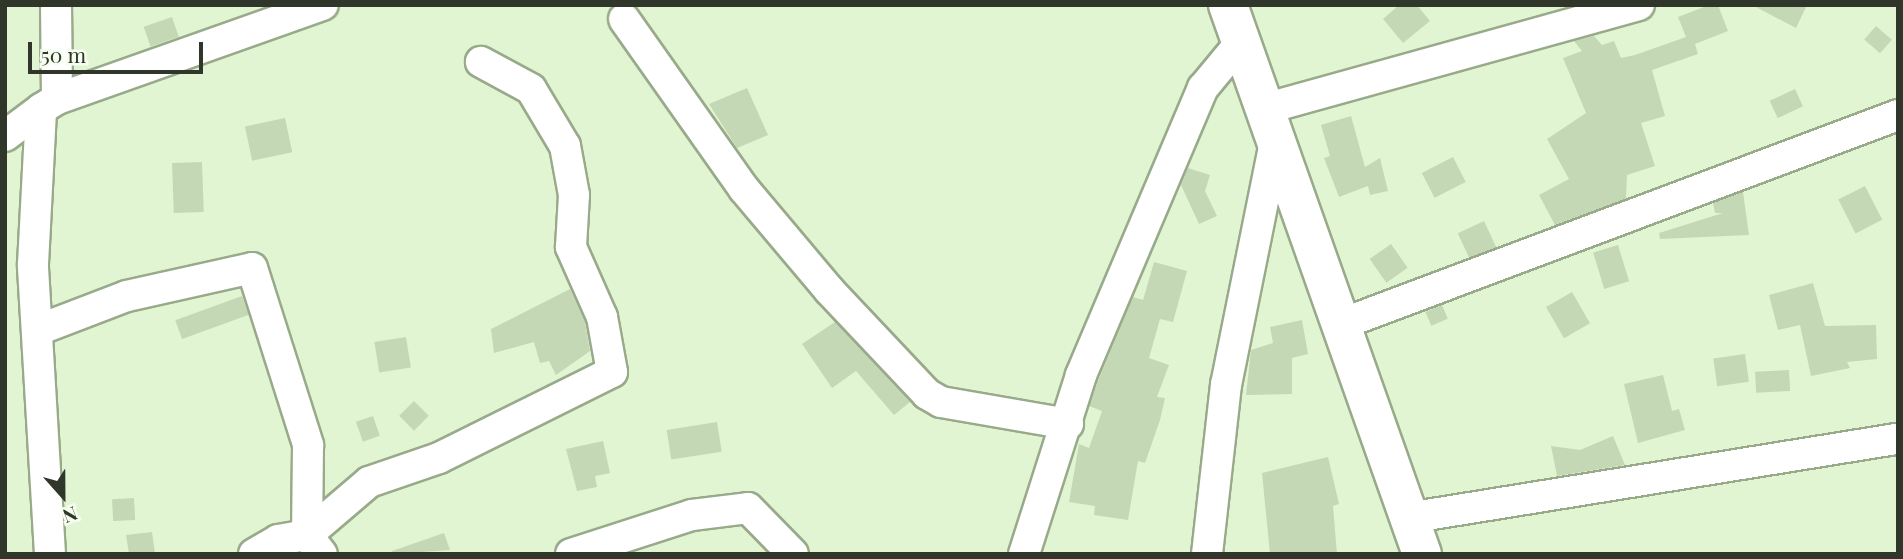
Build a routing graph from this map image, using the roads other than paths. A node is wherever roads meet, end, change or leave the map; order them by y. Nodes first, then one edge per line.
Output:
1 (56, 5) edge
2 (323, 5) edge
3 (1228, 5) edge
4 (1639, 5) edge
5 (624, 19) dead end
6 (1241, 42) junction
7 (481, 62) dead end
8 (49, 104) junction
9 (1898, 114) edge
10 (1269, 125) junction
11 (5, 136) edge
12 (1339, 325) junction
13 (38, 330) junction
14 (1068, 424) junction
15 (1898, 439) edge
16 (1408, 519) junction
17 (314, 544) edge
18 (50, 554) edge
19 (254, 554) edge
20 (570, 554) edge
21 (793, 554) edge
22 (1024, 554) edge
23 (1207, 554) edge
24 (1422, 554) edge

1 - 8 street
2 - 8 street
3 - 6 main road
4 - 10 street
5 - 14 street
6 - 10 main road
6 - 14 street
7 - 17 street
8 - 11 street
8 - 13 street
9 - 12 street
10 - 12 main road
10 - 23 street
12 - 16 main road
13 - 17 street
13 - 18 street
14 - 22 street
15 - 16 street
16 - 24 main road
17 - 19 street
20 - 21 street

